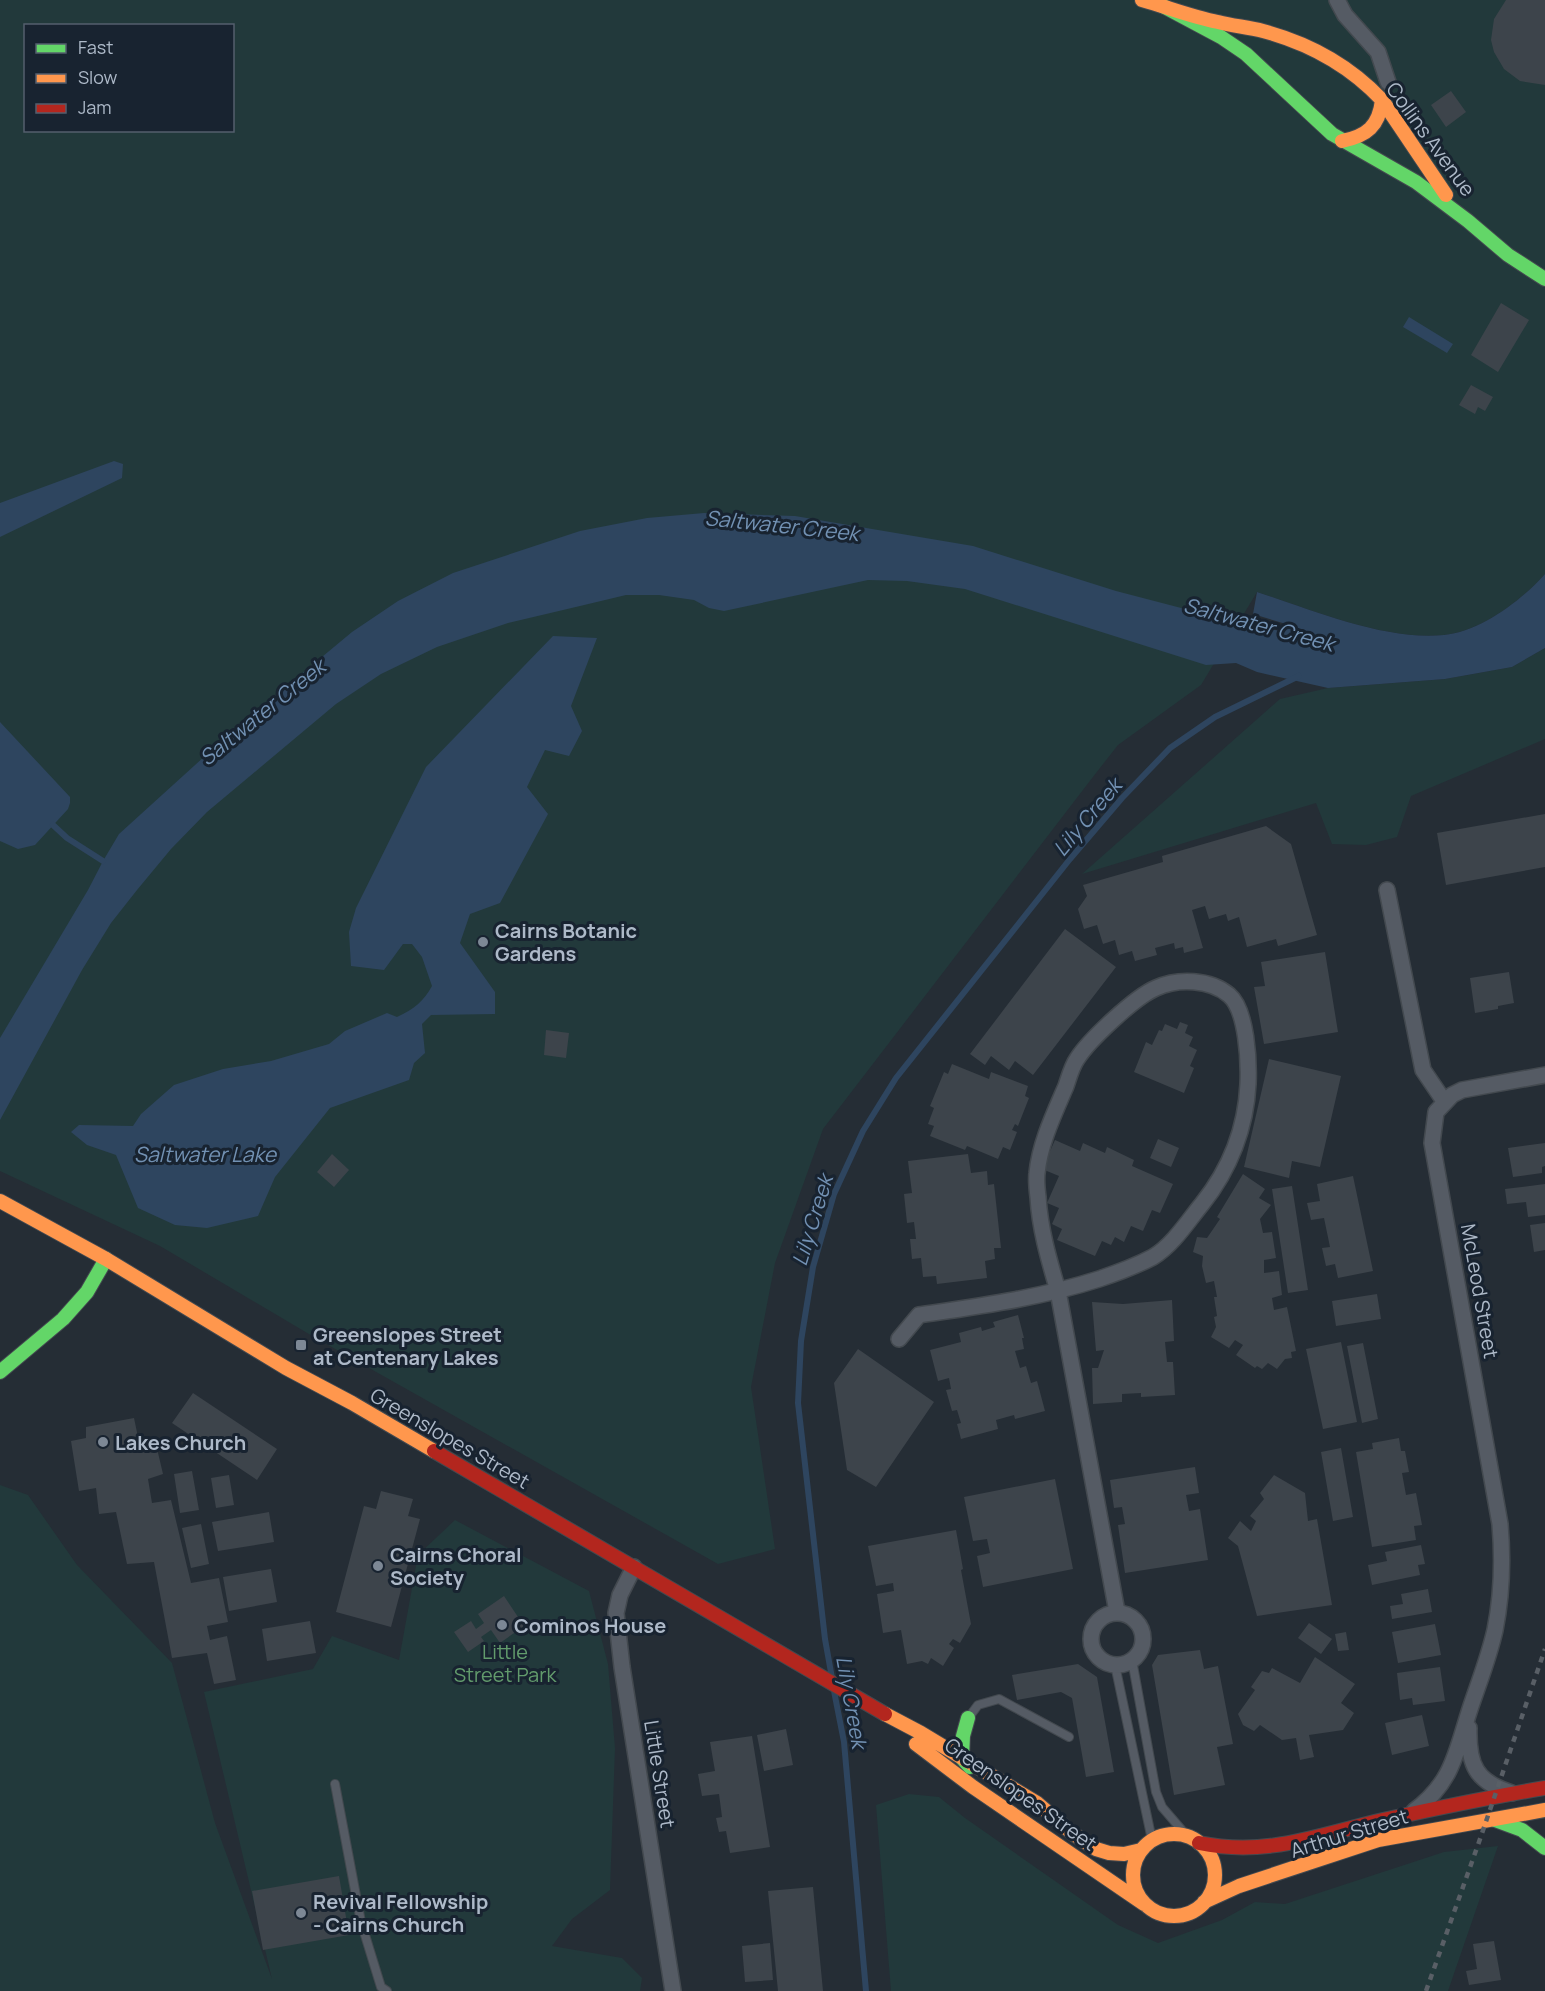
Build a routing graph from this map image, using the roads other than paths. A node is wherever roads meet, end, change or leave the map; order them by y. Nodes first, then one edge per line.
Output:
1 (1142, 0) edge
2 (1337, 0) edge
3 (1161, 5) junction
4 (1283, 38) junction
5 (1267, 74) junction
6 (1388, 82) dead end
7 (1382, 100) junction
8 (1342, 141) junction
9 (1468, 222) junction
10 (1545, 279) edge
11 (1387, 890) dead end
12 (1545, 1075) edge
13 (1444, 1101) junction
14 (0, 1201) edge
15 (106, 1259) junction
16 (1058, 1291) junction
17 (899, 1339) dead end
18 (0, 1372) edge
19 (634, 1567) junction
20 (1118, 1612) junction
21 (1132, 1660) junction
22 (1115, 1665) junction
23 (1471, 1707) junction
24 (879, 1711) junction
25 (968, 1718) joint
26 (1069, 1737) dead end
27 (962, 1758) junction
28 (335, 1784) dead end
29 (1545, 1788) edge
30 (1513, 1793) junction
31 (1545, 1810) edge
32 (1410, 1814) junction
33 (1492, 1819) junction
34 (1152, 1840) junction
35 (1193, 1840) junction
36 (1057, 1843) junction
37 (1545, 1848) edge
38 (1141, 1850) junction
39 (1204, 1902) junction
40 (1144, 1904) junction
41 (387, 1991) edge
42 (673, 1991) edge

1 - 3 street, Collins Avenue
2 - 6 street
3 - 4 street, Collins Avenue
3 - 5 street, Collins Avenue
4 - 5 street
4 - 7 street, Collins Avenue
5 - 8 street, Collins Avenue
7 - 8 street
7 - 9 street, Collins Avenue
8 - 9 street, Collins Avenue
9 - 10 street, Collins Avenue
11 - 13 street
12 - 13 street
13 - 23 street, McLeod Street
14 - 15 street, Greenslopes Street
15 - 18 street
15 - 19 street, Greenslopes Street
16 - 16 street
16 - 17 street
16 - 20 street
19 - 24 street, Greenslopes Street
19 - 42 street, Little Street
20 - 21 street
20 - 22 street
21 - 22 street
21 - 35 lane
22 - 34 lane
23 - 30 street, McLeod Street
23 - 32 street, McLeod Street
24 - 27 street, Greenslopes Street
24 - 36 street, Greenslopes Street
25 - 26 lane
25 - 27 street
27 - 36 street
27 - 38 street, Greenslopes Street
28 - 41 lane
29 - 30 street, Arthur Street
30 - 32 street, Arthur Street
31 - 33 street, Arthur Street
32 - 35 street, Arthur Street
33 - 37 street
33 - 39 street, Arthur Street
34 - 35 street
34 - 38 street
35 - 39 street
36 - 40 street, Greenslopes Street
38 - 40 street
39 - 40 street

